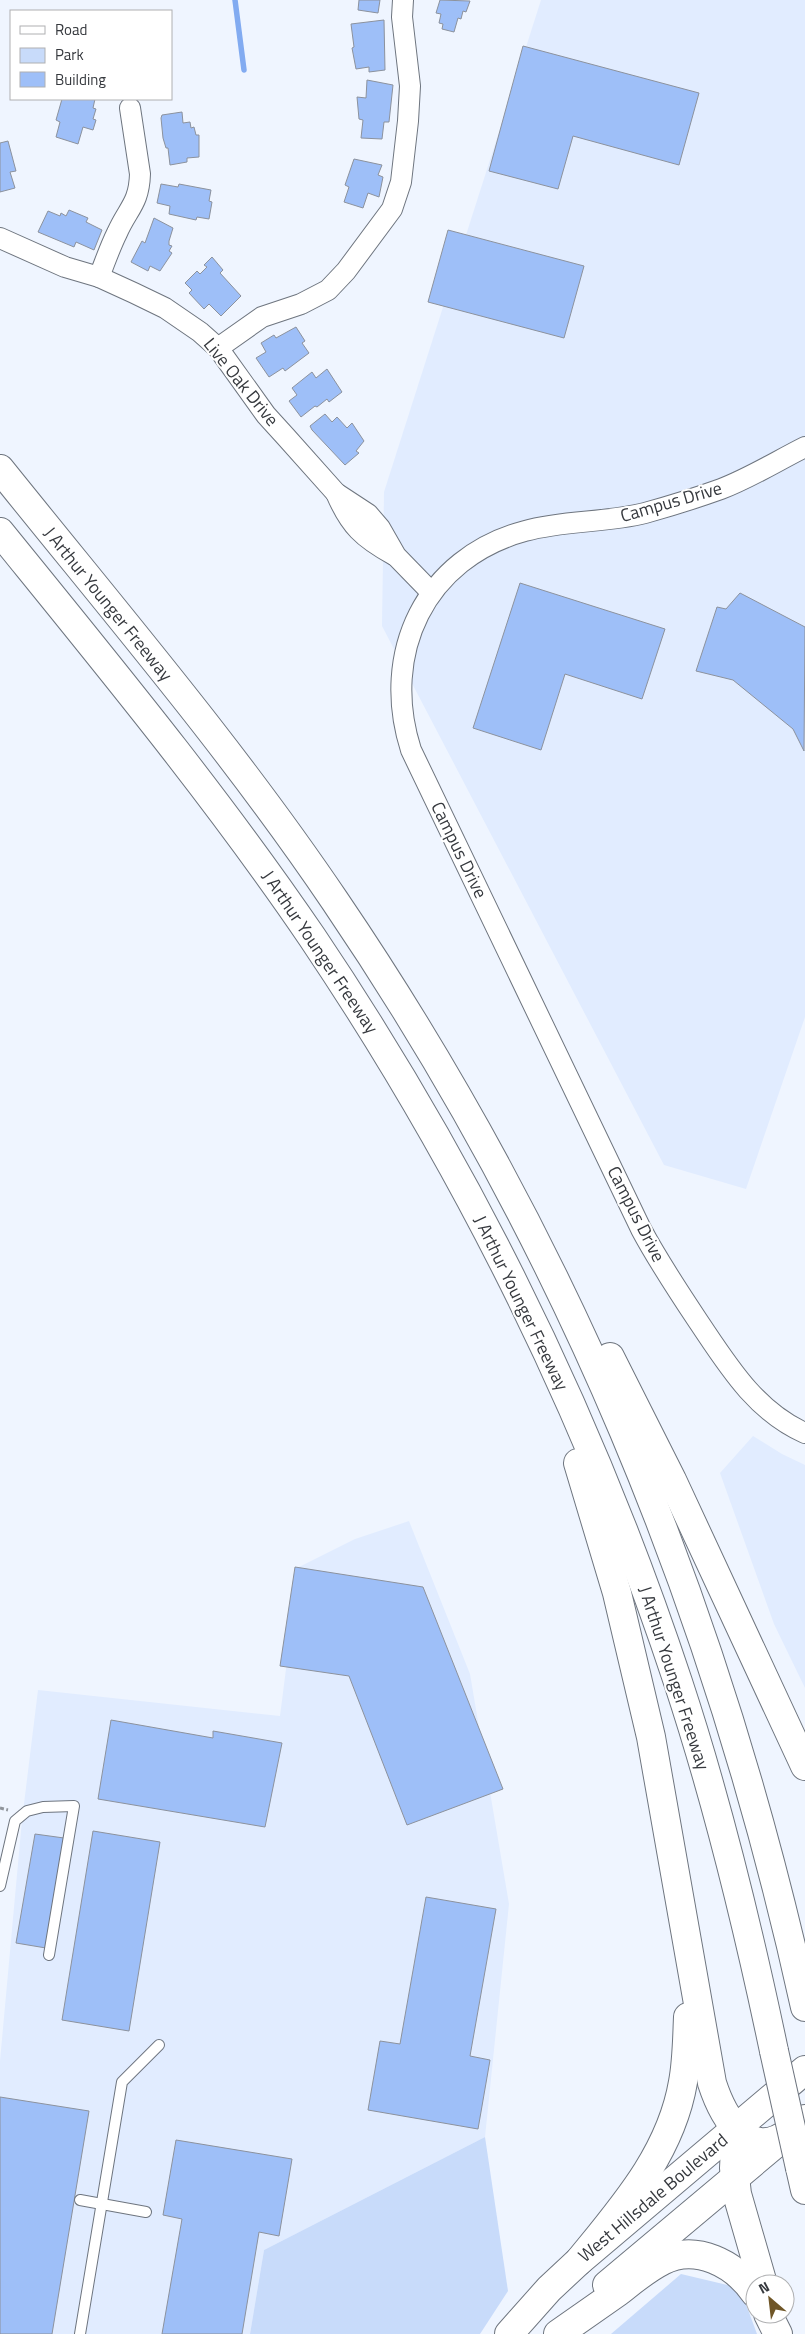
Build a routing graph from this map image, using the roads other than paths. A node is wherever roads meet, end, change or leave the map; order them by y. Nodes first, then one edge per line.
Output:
1 (403, 0) edge
2 (130, 108) dead end
3 (0, 238) edge
4 (99, 277) junction
5 (218, 348) junction
6 (805, 447) edge
7 (0, 469) edge
8 (0, 532) edge
9 (431, 592) junction
10 (521, 1212) junction
11 (545, 1349) junction
12 (805, 1433) edge
13 (805, 1766) edge
14 (747, 1775) junction
15 (0, 1886) edge
16 (805, 1941) edge
17 (690, 1953) junction
18 (49, 1955) dead end
19 (805, 2007) edge
20 (159, 2045) dead end
21 (805, 2070) edge
22 (797, 2125) edge
23 (736, 2128) junction
24 (734, 2178) junction
25 (803, 2179) edge
26 (80, 2200) dead end
27 (102, 2205) junction
28 (146, 2212) dead end
29 (579, 2261) junction
30 (760, 2274) edge
31 (745, 2282) edge
32 (80, 2334) edge
33 (509, 2334) edge
34 (557, 2334) edge

1 - 5 street
2 - 4 street
3 - 4 street, Live Oak Drive
4 - 5 street, Live Oak Drive
5 - 9 street, Live Oak Drive
6 - 9 street, Campus Drive
7 - 10 main road, J Arthur Younger Freeway
8 - 11 main road, J Arthur Younger Freeway
9 - 12 street, Campus Drive
10 - 13 main road
10 - 14 main road, J Arthur Younger Freeway
11 - 17 main road
11 - 25 main road, J Arthur Younger Freeway, bridge
14 - 16 main road
14 - 19 main road, J Arthur Younger Freeway
15 - 18 lane
17 - 23 main road
17 - 29 main road
20 - 27 lane
21 - 23 main road, West Hillsdale Boulevard
22 - 23 main road
22 - 24 main road, West Hillsdale Boulevard
23 - 24 main road
23 - 29 main road, West Hillsdale Boulevard
24 - 30 main road
24 - 34 main road, West Hillsdale Boulevard
26 - 27 lane
27 - 28 lane
27 - 32 lane
29 - 33 main road, West Hillsdale Boulevard
31 - 34 main road

